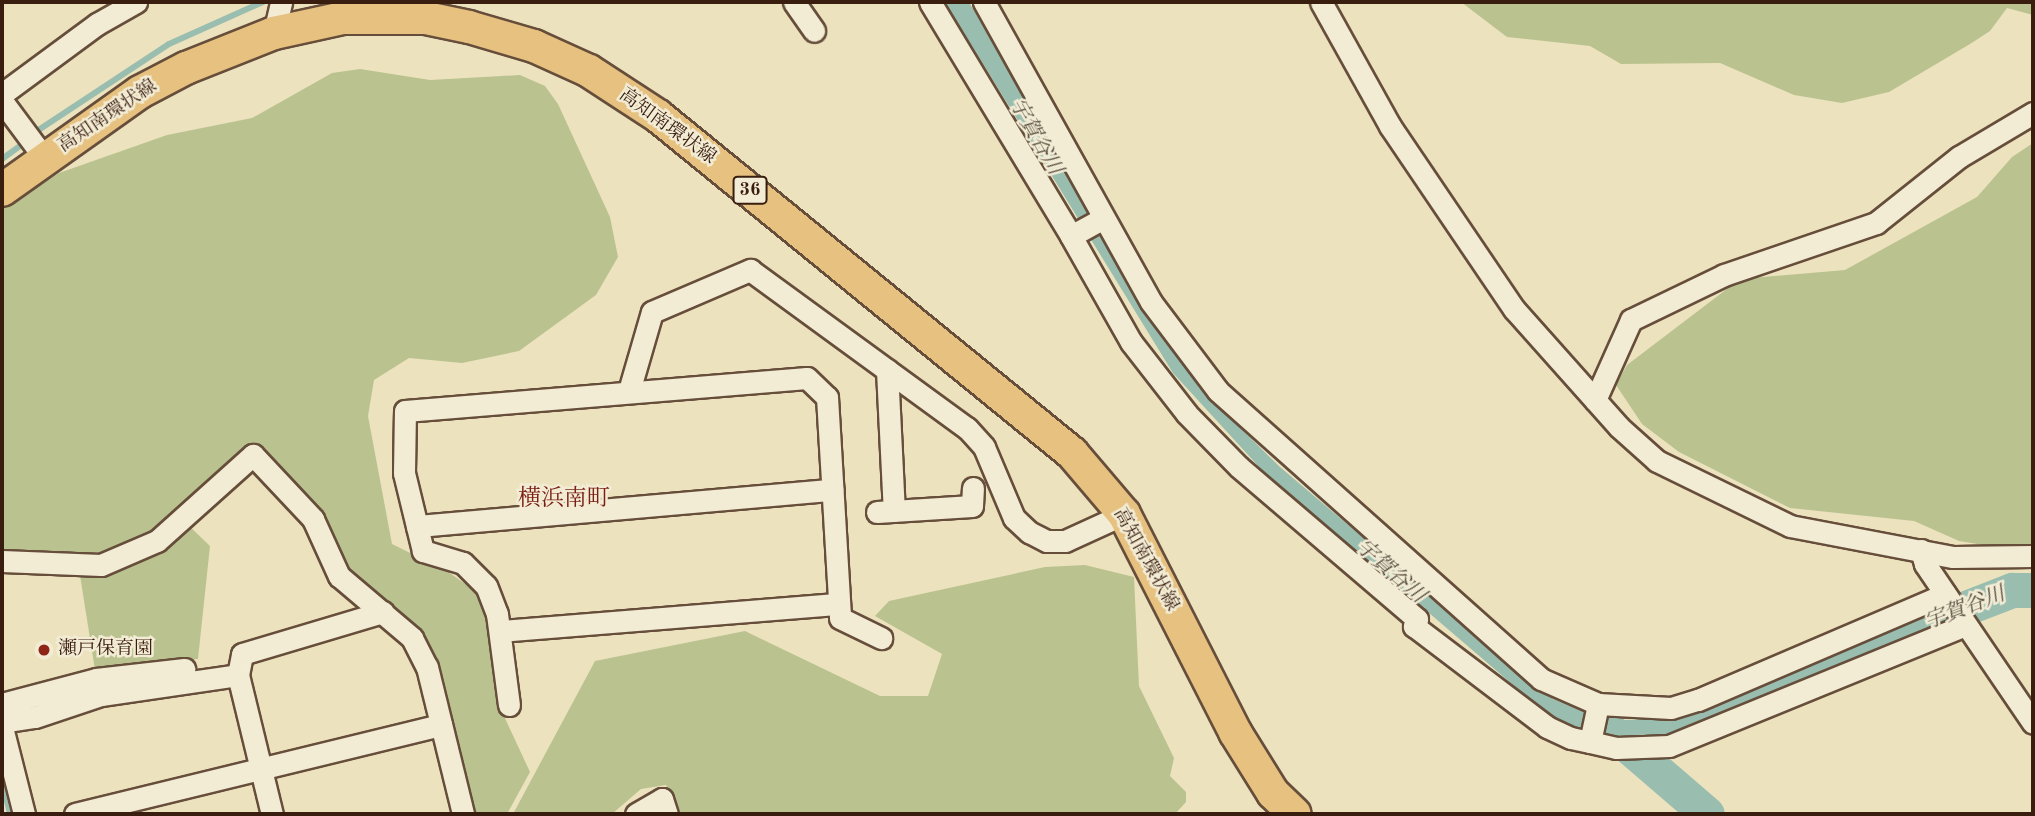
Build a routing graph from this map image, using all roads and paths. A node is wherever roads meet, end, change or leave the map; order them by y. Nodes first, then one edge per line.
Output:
1 (136, 2) edge
2 (281, 2) edge
3 (794, 2) edge
4 (930, 2) edge
5 (984, 2) edge
6 (1321, 2) edge
7 (814, 31) dead end
8 (274, 33) junction
9 (2, 94) edge
10 (2, 101) edge
11 (2033, 113) edge
12 (45, 159) junction
13 (2, 190) edge
14 (1101, 219) junction
15 (1073, 235) junction
16 (887, 370) junction
17 (629, 391) junction
18 (1595, 400) junction
19 (973, 488) dead end
20 (832, 490) junction
21 (1124, 514) junction
22 (417, 526) junction
23 (1921, 550) junction
24 (2033, 556) edge
25 (2, 561) edge
26 (838, 604) junction
27 (1955, 609) junction
28 (383, 612) junction
29 (500, 631) junction
30 (881, 638) dead end
31 (184, 669) dead end
32 (238, 675) junction
33 (2, 704) edge
34 (509, 705) dead end
35 (1597, 708) junction
36 (2033, 723) edge
37 (2, 725) edge
38 (441, 725) junction
39 (1590, 739) junction
40 (261, 769) junction
41 (24, 814) edge
42 (75, 814) edge
43 (271, 814) edge
44 (463, 814) edge
45 (636, 814) edge
46 (667, 814) edge
47 (1295, 814) edge

1 - 9 street
2 - 8 street
3 - 7 street
4 - 15 street
5 - 14 street
6 - 18 street
8 - 12 main road, 高知南環状線 / 36
8 - 21 main road, 高知南環状線 / 36
10 - 12 street
11 - 18 street
12 - 13 main road, 高知南環状線 / 36
14 - 15 street
14 - 35 street
15 - 39 street
16 - 17 street
16 - 19 street
16 - 21 street
17 - 20 street
17 - 22 street
18 - 23 street
20 - 22 street
20 - 26 street
21 - 47 main road, 高知南環状線 / 36
22 - 29 street
23 - 24 street
23 - 27 street
25 - 28 street
26 - 29 street
26 - 30 street
27 - 35 street
27 - 36 street
27 - 39 street
28 - 32 street
28 - 38 street
29 - 34 street
31 - 33 street
32 - 37 street
32 - 40 street
35 - 39 street
37 - 41 street
38 - 40 street
38 - 44 street
40 - 42 street
40 - 43 street
45 - 46 street

